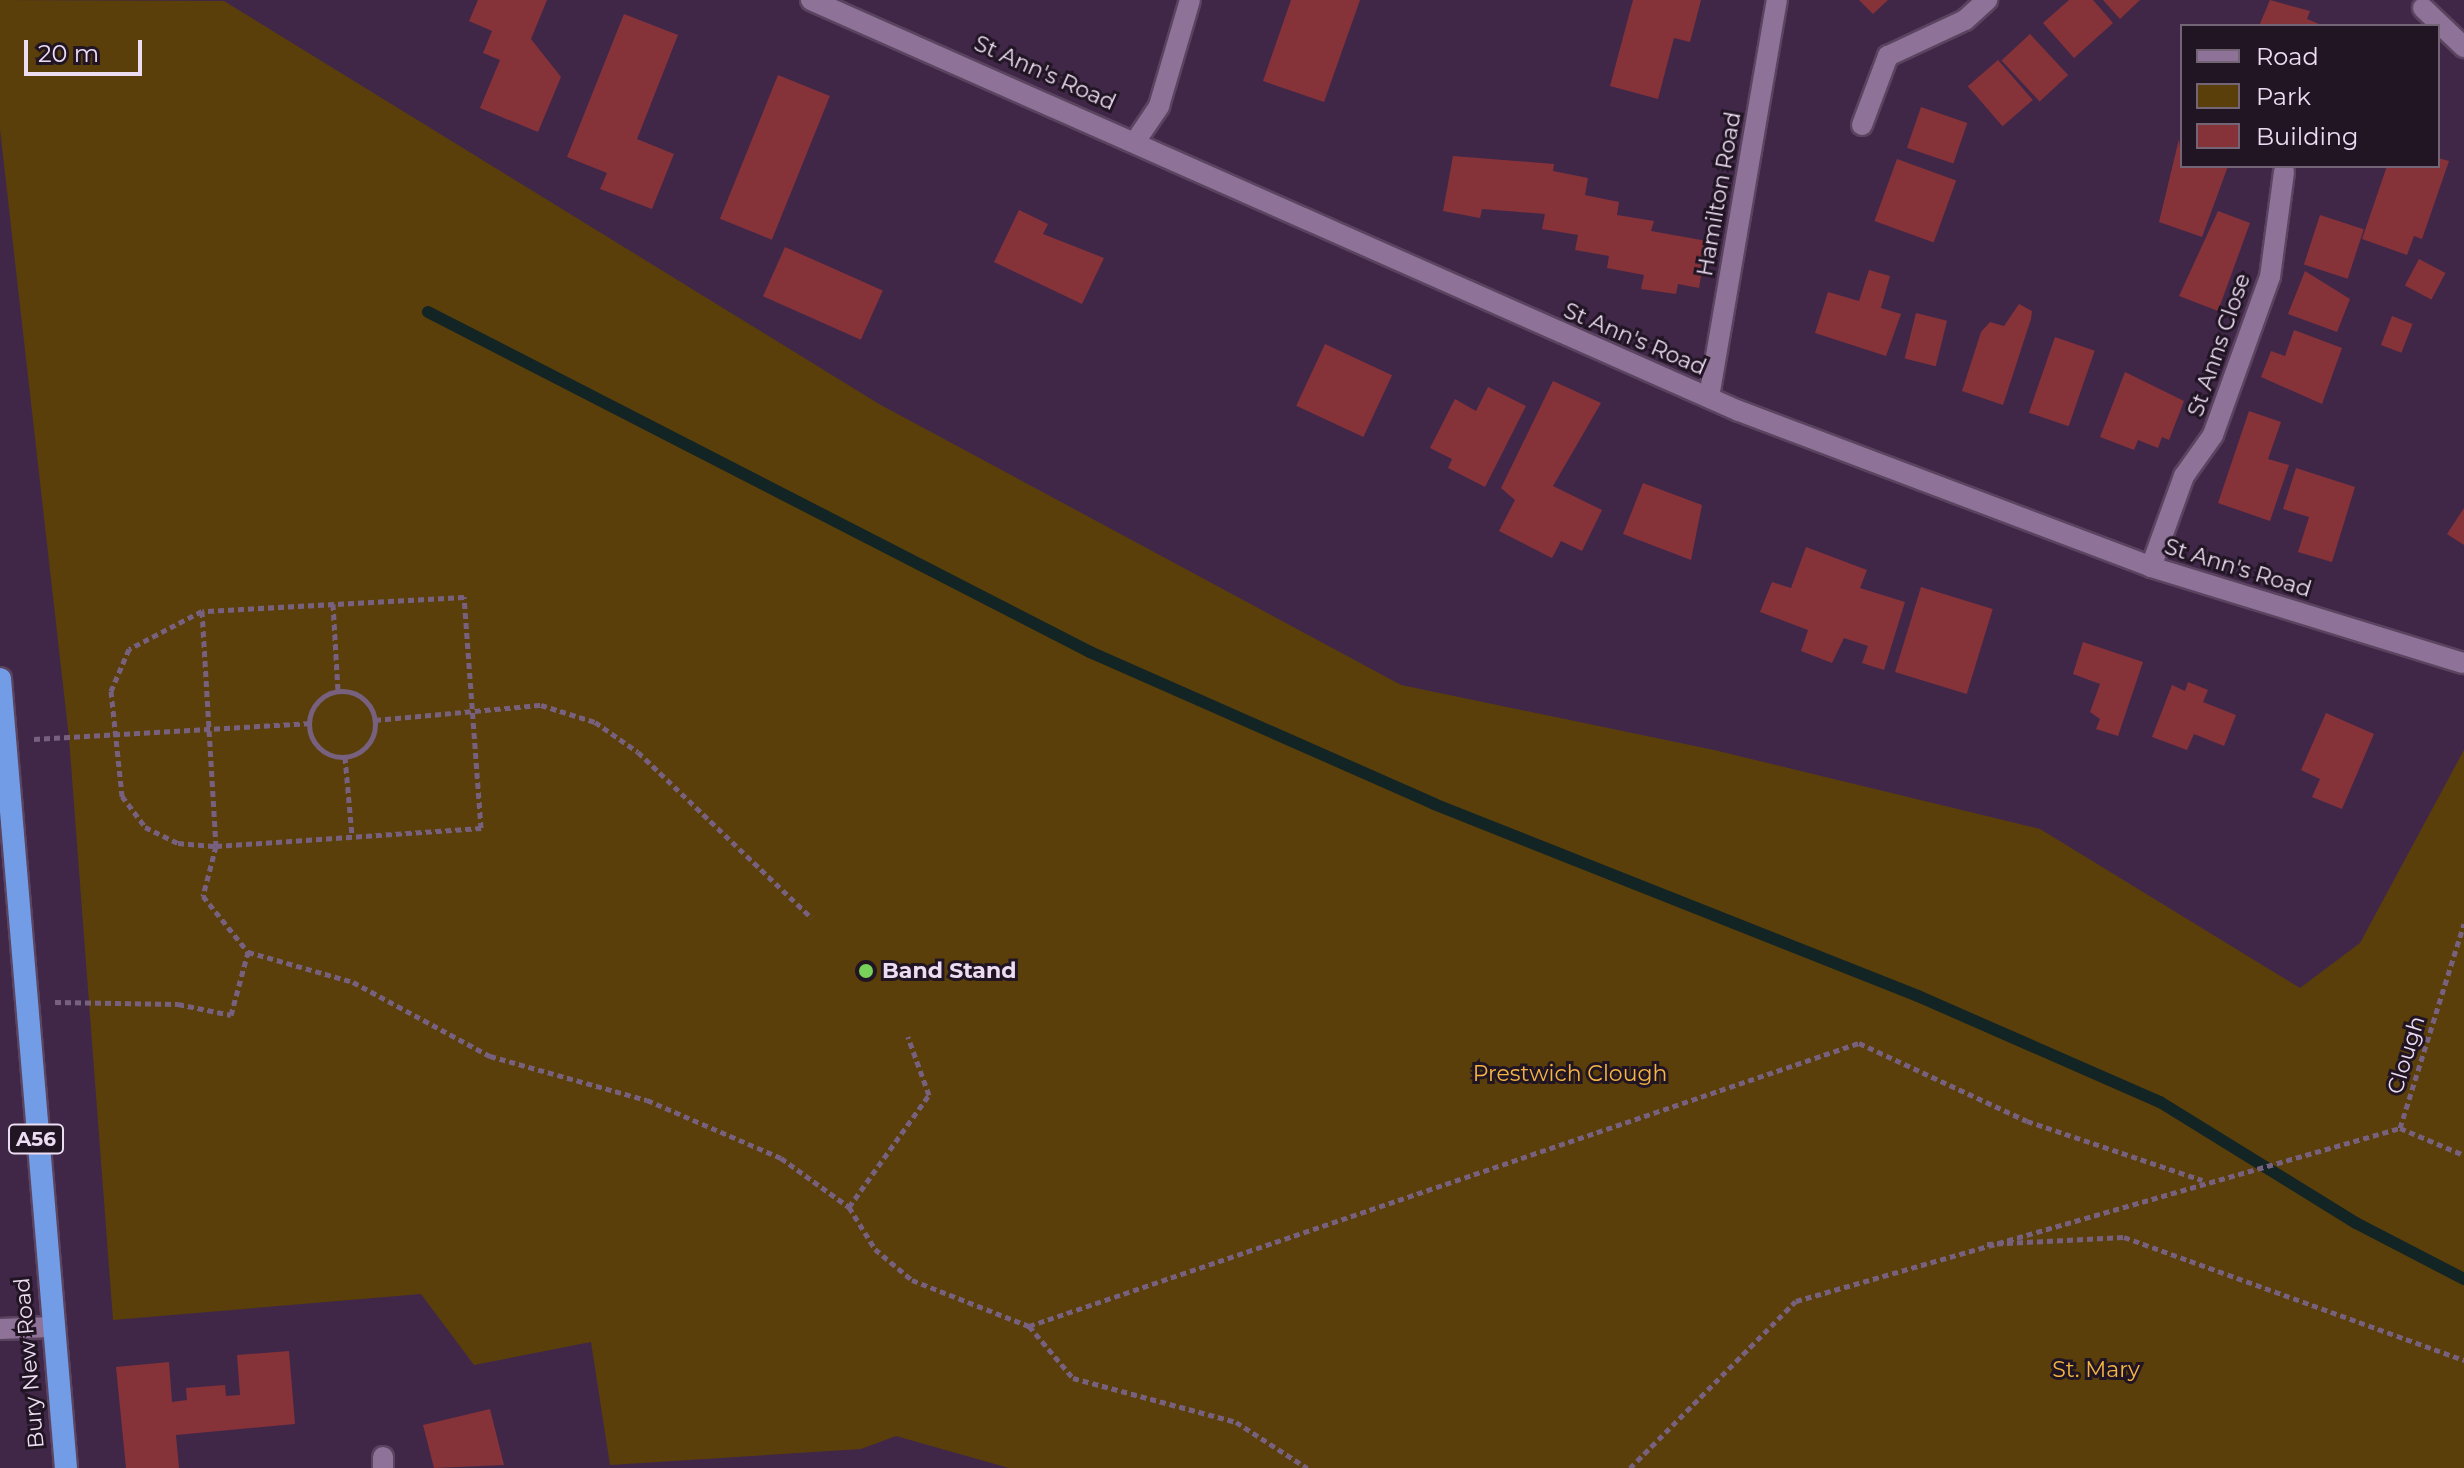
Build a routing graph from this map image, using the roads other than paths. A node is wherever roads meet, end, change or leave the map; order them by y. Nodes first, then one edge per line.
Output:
1 (811, 0) edge
2 (1190, 0) edge
3 (1777, 0) edge
4 (1987, 0) edge
5 (2423, 8) dead end
6 (2440, 24) edge
7 (2440, 24) edge
8 (2464, 47) edge
9 (1862, 125) dead end
10 (1137, 139) junction
11 (2284, 172) dead end
12 (1709, 397) junction
13 (2151, 567) junction
14 (2464, 663) edge
15 (0, 679) edge
16 (3, 775) edge
17 (51, 1327) junction
18 (0, 1329) edge
19 (66, 1468) edge

1 - 10 street, St Ann's Road
2 - 10 street
3 - 12 street, Hamilton Road
4 - 9 street
5 - 7 street
6 - 8 street
10 - 12 street, St Ann's Road
11 - 13 street, St Anns Close
12 - 13 street, St Ann's Road
13 - 14 street, St Ann's Road
15 - 16 highway, Bury New Road / A56
16 - 17 highway, Bury New Road / A56
17 - 18 street
17 - 19 highway, Bury New Road / A56

